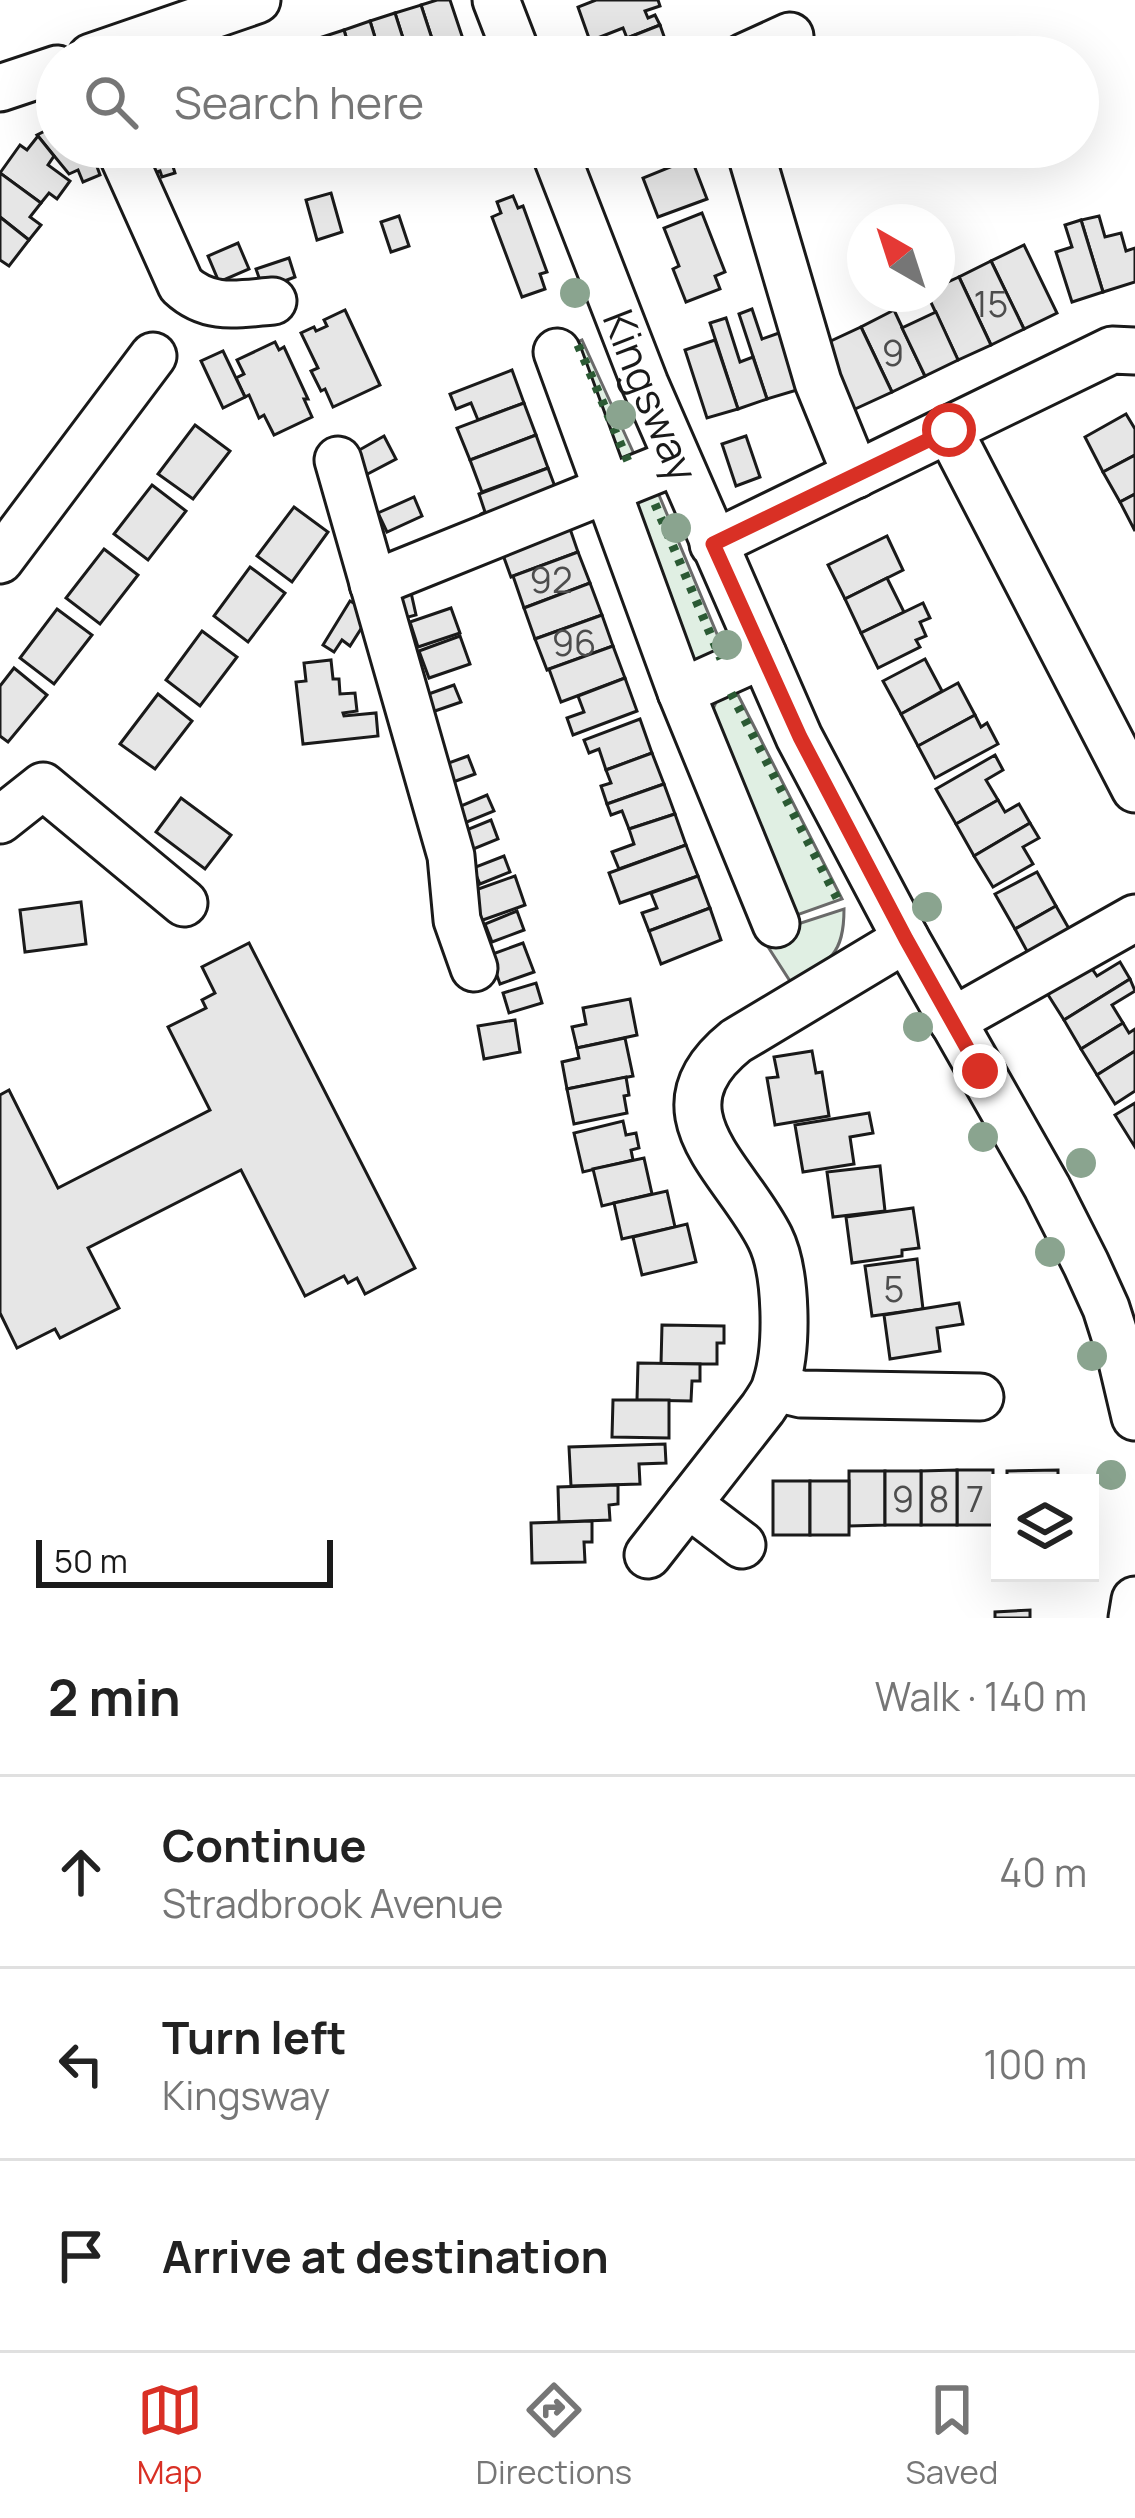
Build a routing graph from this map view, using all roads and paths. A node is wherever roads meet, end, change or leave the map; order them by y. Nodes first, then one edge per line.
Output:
1 (257, 0) edge
2 (496, 0) edge
3 (152, 36) edge
4 (510, 36) edge
5 (36, 76) edge
6 (0, 88) edge
7 (128, 168) edge
8 (561, 168) edge
9 (755, 168) edge
10 (273, 301) dead end
11 (1135, 351) edge
12 (557, 352) dead end
13 (153, 356) dead end
14 (949, 430) junction
15 (338, 460) dead end
16 (678, 461) junction
17 (856, 475) junction
18 (607, 489) junction
19 (713, 544) junction
20 (0, 560) edge
21 (373, 584) junction
22 (763, 656) junction
23 (681, 692) junction
24 (1135, 789) edge
25 (0, 820) edge
26 (184, 903) dead end
27 (1135, 918) edge
28 (776, 924) dead end
29 (906, 939) junction
30 (474, 968) dead end
31 (952, 1022) junction
32 (776, 1388) junction
33 (980, 1397) dead end
34 (1135, 1417) edge
35 (688, 1504) junction
36 (742, 1545) dead end
37 (649, 1555) dead end
38 (1135, 1600) edge
39 (1132, 1618) edge

1 - 3 street
2 - 4 street
5 - 6 street
7 - 10 street
8 - 16 street, Kingsway
9 - 17 street
11 - 14 street
12 - 18 street
13 - 20 street
14 - 17 street
14 - 24 street
15 - 21 street
16 - 18 street
16 - 19 street, Kingsway
17 - 19 street
18 - 21 street
18 - 23 street
19 - 22 street, Kingsway
21 - 30 street
22 - 23 street
22 - 29 street, Kingsway
23 - 28 street
25 - 26 street
27 - 31 street
29 - 31 street, Kingsway
29 - 32 street
31 - 34 street, Kingsway
32 - 33 street
32 - 35 street
35 - 36 street
35 - 37 street
38 - 39 street

